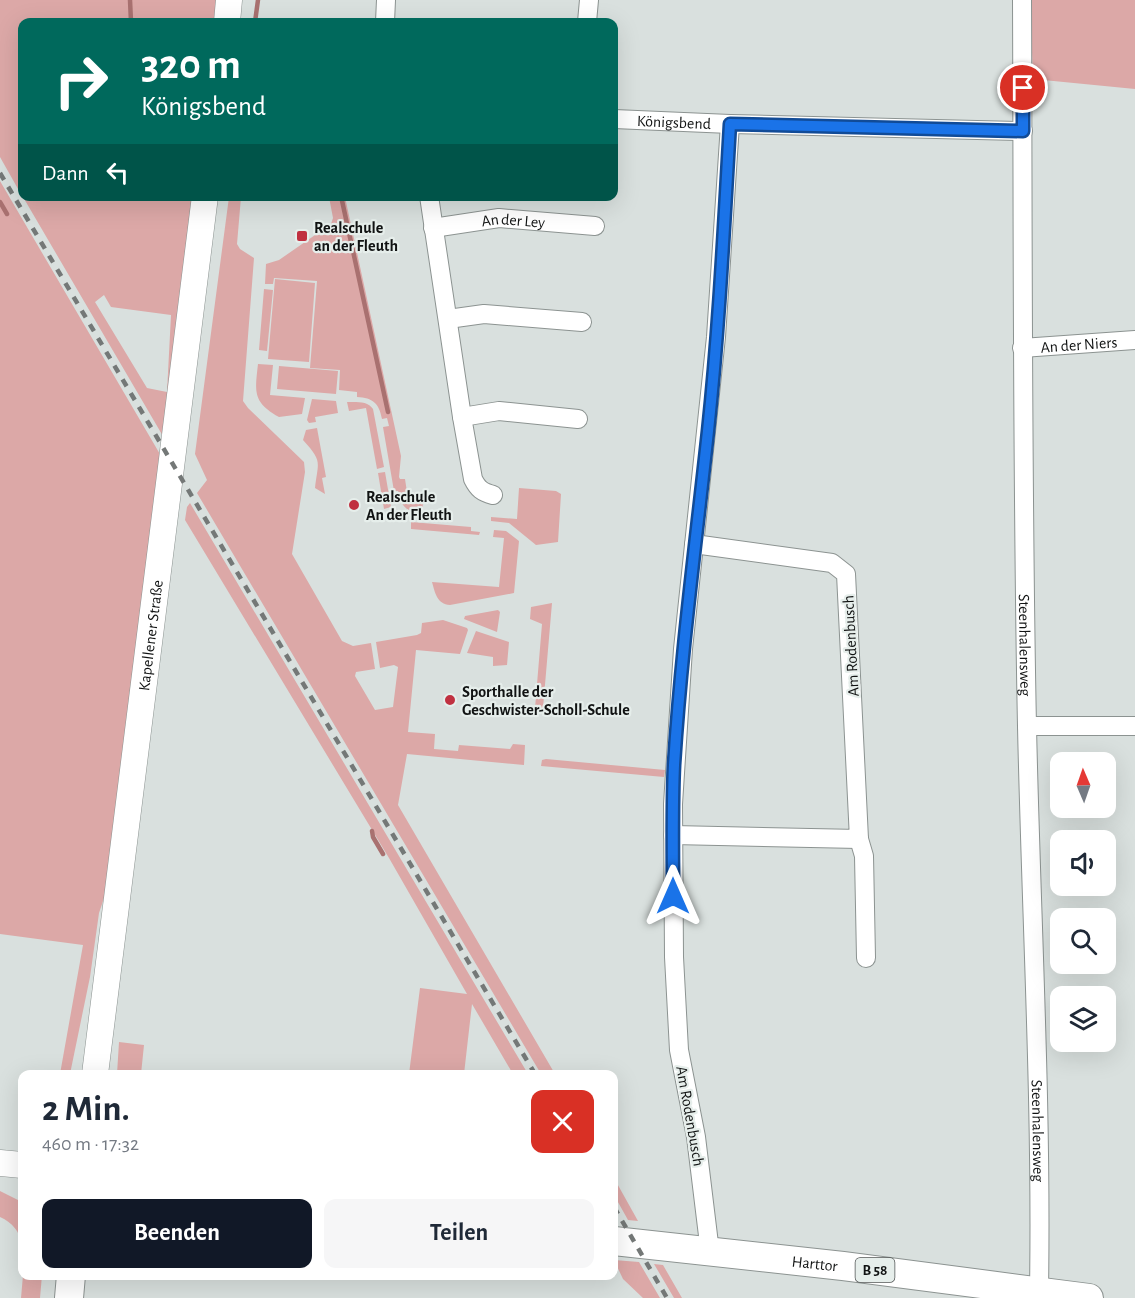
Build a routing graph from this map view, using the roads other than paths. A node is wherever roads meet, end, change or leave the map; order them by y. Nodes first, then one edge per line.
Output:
1 (229, 0) edge
2 (386, 0) edge
3 (589, 0) edge
4 (1022, 0) edge
5 (227, 18) edge
6 (386, 18) edge
7 (587, 18) edge
8 (618, 119) edge
9 (730, 124) junction
10 (1023, 131) junction
11 (205, 201) edge
12 (430, 201) edge
13 (595, 226) dead end
14 (434, 228) junction
15 (448, 319) junction
16 (582, 322) dead end
17 (1135, 340) edge
18 (1022, 348) junction
19 (462, 417) junction
20 (578, 419) dead end
21 (493, 495) dead end
22 (694, 544) junction
23 (1027, 726) junction
24 (1135, 726) edge
25 (673, 835) junction
26 (859, 839) junction
27 (866, 958) dead end
28 (96, 1070) edge
29 (0, 1162) edge
30 (18, 1164) edge
31 (618, 1241) edge
32 (710, 1252) junction
33 (71, 1280) edge
34 (1053, 1294) edge
35 (69, 1298) edge
36 (1089, 1298) edge

1 - 5 main road
2 - 6 street
3 - 7 street
4 - 10 street, Steenhalensweg
8 - 9 street, Königsbend
9 - 10 street, Königsbend
9 - 22 street, Am Rodenbusch
10 - 18 street, Steenhalensweg
11 - 28 main road, Kapellener Straße
12 - 14 street
13 - 14 street, An der Ley
14 - 15 street
15 - 16 street
15 - 19 street
17 - 18 street, An der Niers
18 - 23 street, Steenhalensweg
19 - 20 street
19 - 21 street
22 - 25 street, Am Rodenbusch
22 - 26 street, Am Rodenbusch
23 - 24 street
23 - 34 street, Steenhalensweg
25 - 26 street
25 - 32 street, Am Rodenbusch
26 - 27 street, Am Rodenbusch
29 - 30 main road
31 - 32 main road, Harttor / B 58
32 - 34 main road, Harttor / B 58
33 - 35 main road
34 - 36 main road, Harttor / B 58

